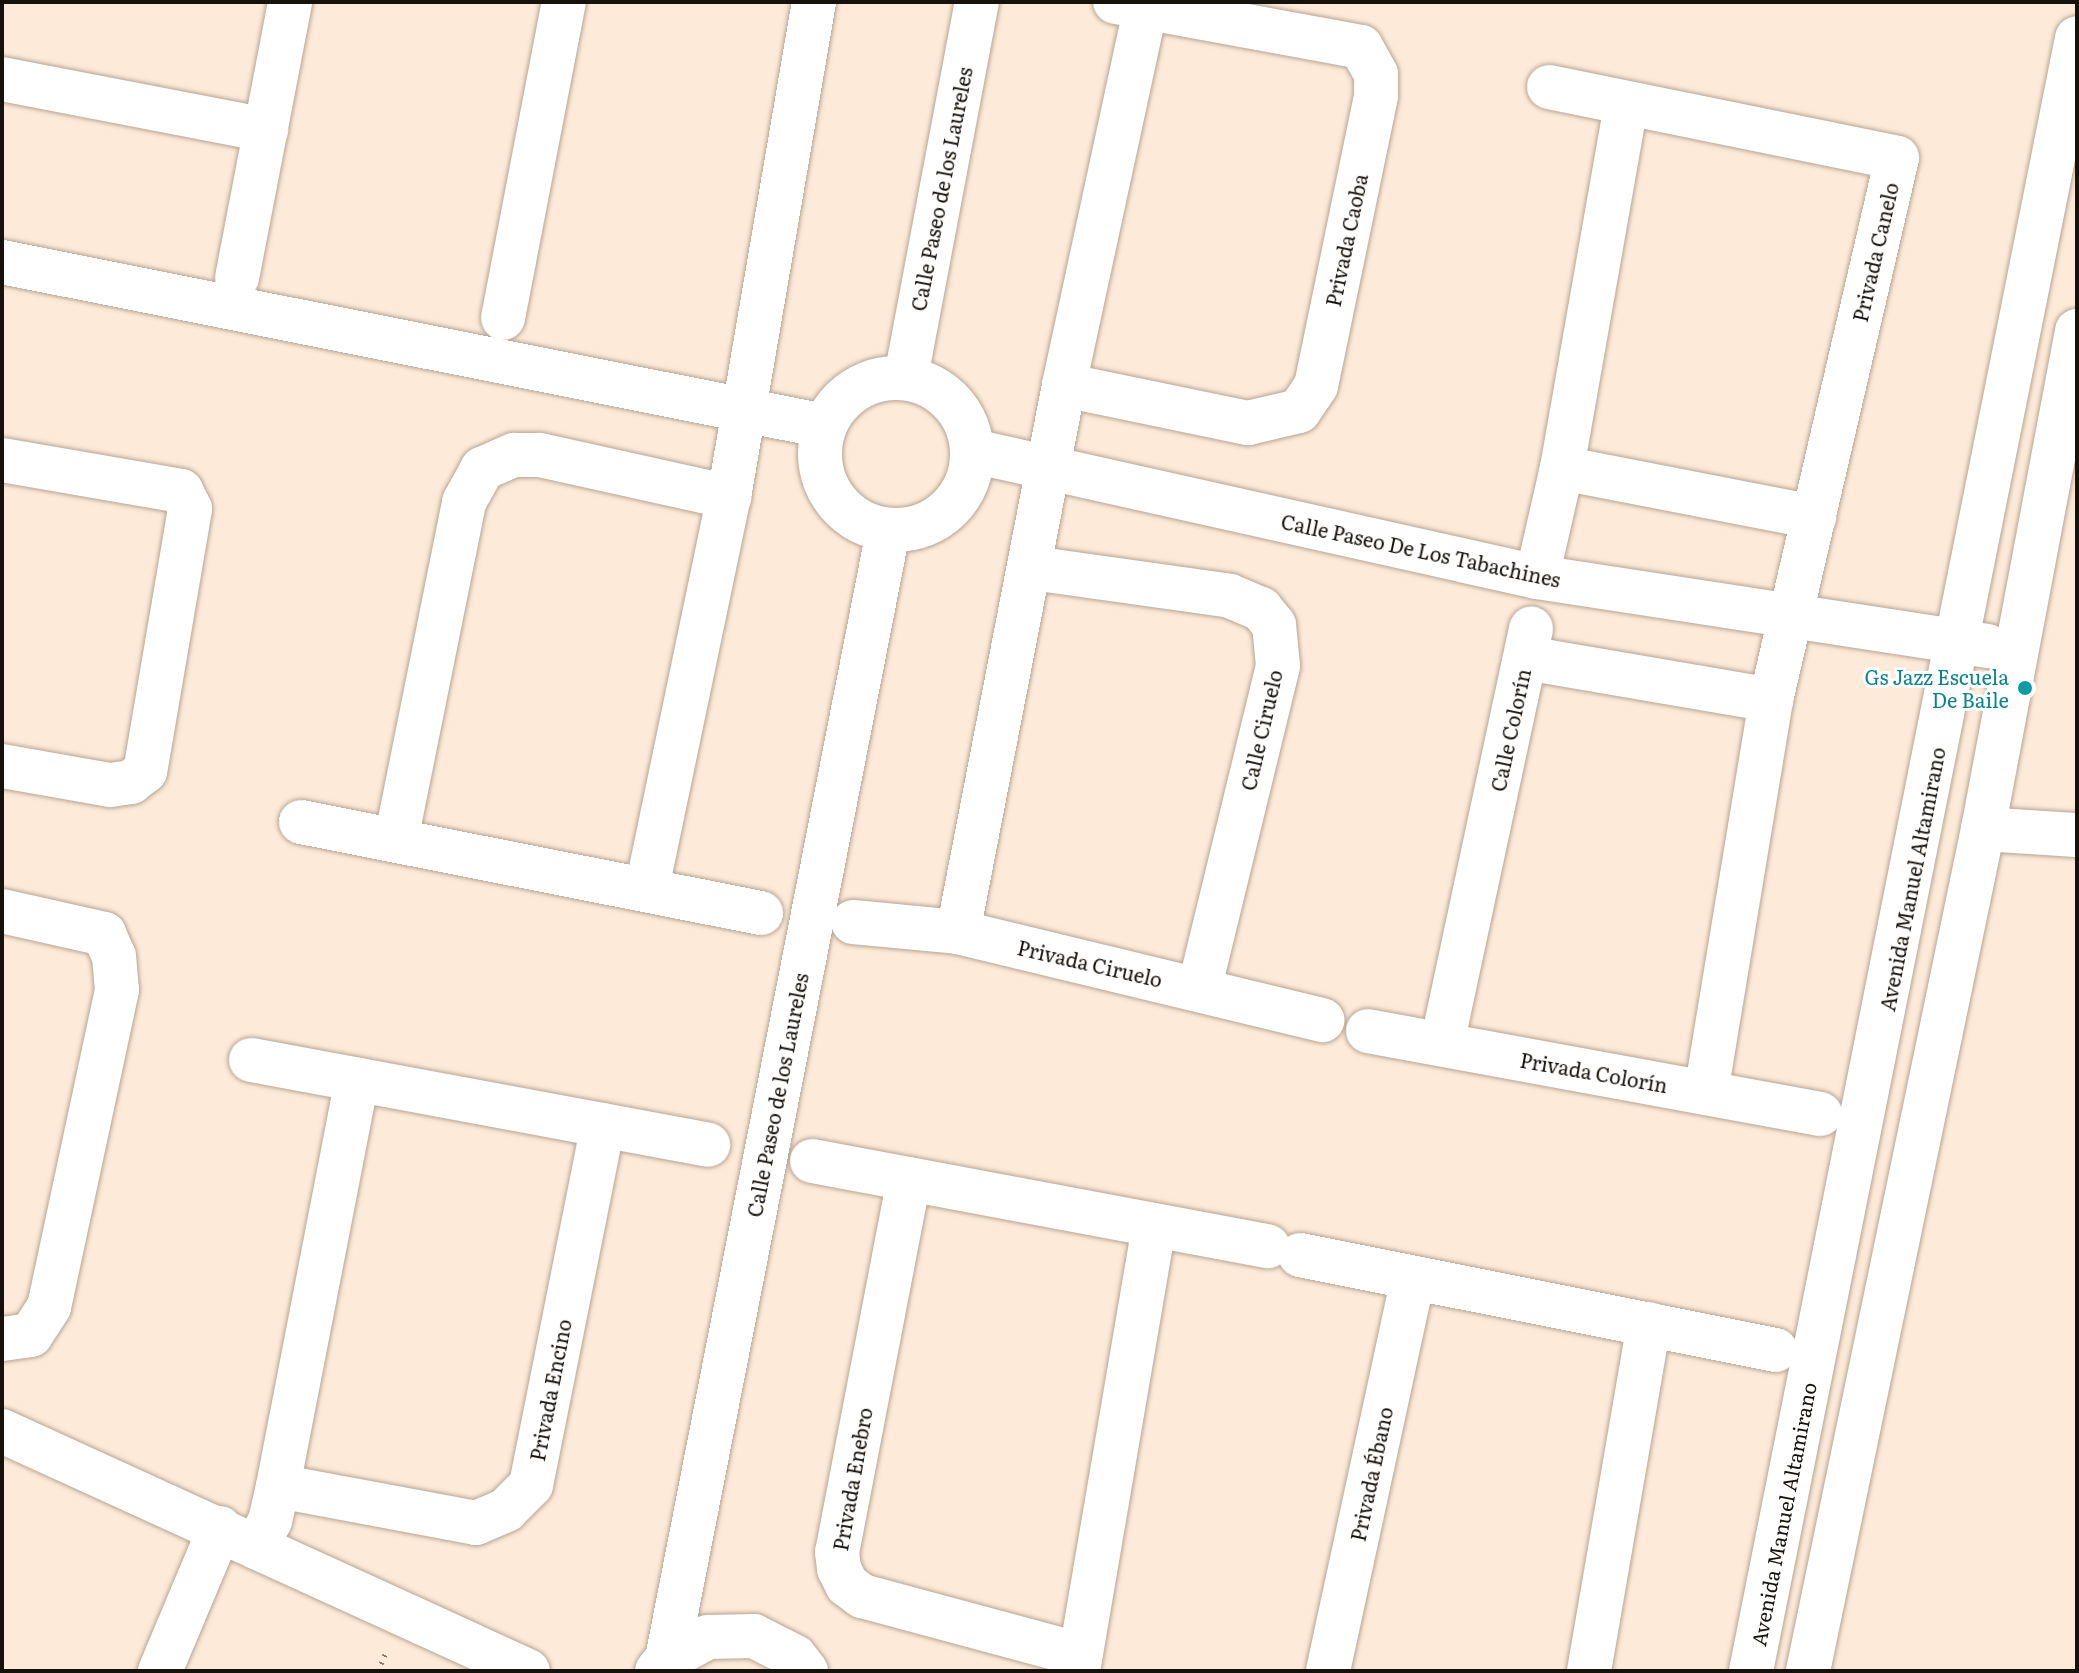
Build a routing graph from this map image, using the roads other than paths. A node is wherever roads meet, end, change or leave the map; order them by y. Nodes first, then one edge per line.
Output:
1 (290, 2) edge
2 (564, 2) edge
3 (814, 2) edge
4 (977, 2) edge
5 (1130, 4) edge
6 (2077, 38) edge
7 (2, 79) edge
8 (1549, 87) dead end
9 (1626, 104) junction
10 (266, 130) junction
11 (2, 262) edge
12 (237, 278) dead end
13 (503, 318) dead end
14 (2077, 331) edge
15 (906, 377) junction
16 (1064, 385) junction
17 (741, 410) junction
18 (824, 426) junction
19 (973, 451) junction
20 (2065, 454) edge
21 (2, 460) edge
22 (1562, 468) junction
23 (1052, 470) junction
24 (729, 497) junction
25 (1814, 517) junction
26 (888, 531) junction
27 (1032, 568) junction
28 (1537, 577) junction
29 (1792, 615) junction
30 (1959, 643) junction
31 (2014, 649) junction
32 (1771, 700) junction
33 (2, 766) edge
34 (301, 822) dead end
35 (1983, 829) junction
36 (2077, 835) edge
37 (396, 840) junction
38 (647, 888) junction
39 (2, 911) edge
40 (761, 913) dead end
41 (853, 922) dead end
42 (958, 932) junction
43 (1199, 989) junction
44 (1323, 1020) dead end
45 (1368, 1031) dead end
46 (1442, 1044) junction
47 (251, 1060) dead end
48 (357, 1080) junction
49 (1706, 1093) junction
50 (1820, 1114) dead end
51 (603, 1125) junction
52 (708, 1145) dead end
53 (812, 1161) dead end
54 (909, 1179) junction
55 (1154, 1225) junction
56 (1413, 1278) junction
57 (1649, 1324) junction
58 (2, 1339) edge
59 (1776, 1350) dead end
60 (2, 1431) edge
61 (278, 1486) junction
62 (238, 1538) junction
63 (1079, 1663) edge
64 (662, 1665) edge
65 (160, 1671) edge
66 (528, 1671) edge
67 (806, 1671) edge
68 (1328, 1671) edge
69 (1589, 1671) edge
70 (1751, 1671) edge
71 (1808, 1671) edge

1 - 10 street
2 - 13 street
3 - 17 street
4 - 15 street, Calle Paseo de los Laureles
5 - 16 street, Privada Caoba
5 - 16 street, Privada Caoba
6 - 30 street, Avenida Manuel Altamirano
7 - 10 street
8 - 9 street, Privada Canelo
9 - 22 street
9 - 25 street, Privada Canelo
10 - 12 street
11 - 17 street
14 - 20 street
15 - 18 street
15 - 19 street
16 - 23 street, Privada Caoba
17 - 18 street
17 - 24 street
18 - 26 street
19 - 23 street, Calle Paseo De Los Tabachines
19 - 26 street
20 - 31 street
21 - 33 street
22 - 25 street
22 - 28 street
23 - 27 street
23 - 28 street, Calle Paseo De Los Tabachines
24 - 37 street
24 - 38 street
25 - 29 street, Privada Canelo
26 - 64 street, Calle Paseo de los Laureles
27 - 42 street
27 - 43 street, Calle Ciruelo
28 - 29 street, Calle Paseo De Los Tabachines
29 - 30 street, Calle Paseo De Los Tabachines
29 - 32 street
30 - 31 street, Calle Paseo De Los Tabachines
30 - 70 street, Avenida Manuel Altamirano
31 - 35 street
32 - 46 street, Calle Colorín
32 - 49 street
34 - 37 street
35 - 36 street
35 - 71 street
37 - 38 street
38 - 40 street
39 - 58 street
41 - 42 street, Privada Ciruelo
42 - 43 street, Privada Ciruelo
43 - 44 street, Privada Ciruelo
45 - 46 street, Privada Colorín
46 - 49 street, Privada Colorín
47 - 48 street
48 - 51 street
48 - 61 street
49 - 50 street, Privada Colorín
51 - 52 street
51 - 61 street, Privada Encino
53 - 54 street
54 - 55 street
54 - 63 street, Privada Enebro
55 - 56 street
55 - 63 street, Privada Enebro
56 - 57 street
56 - 68 street, Privada Ébano
57 - 59 street
57 - 69 street
60 - 62 street
61 - 62 street
62 - 65 street
62 - 66 street
64 - 67 street

